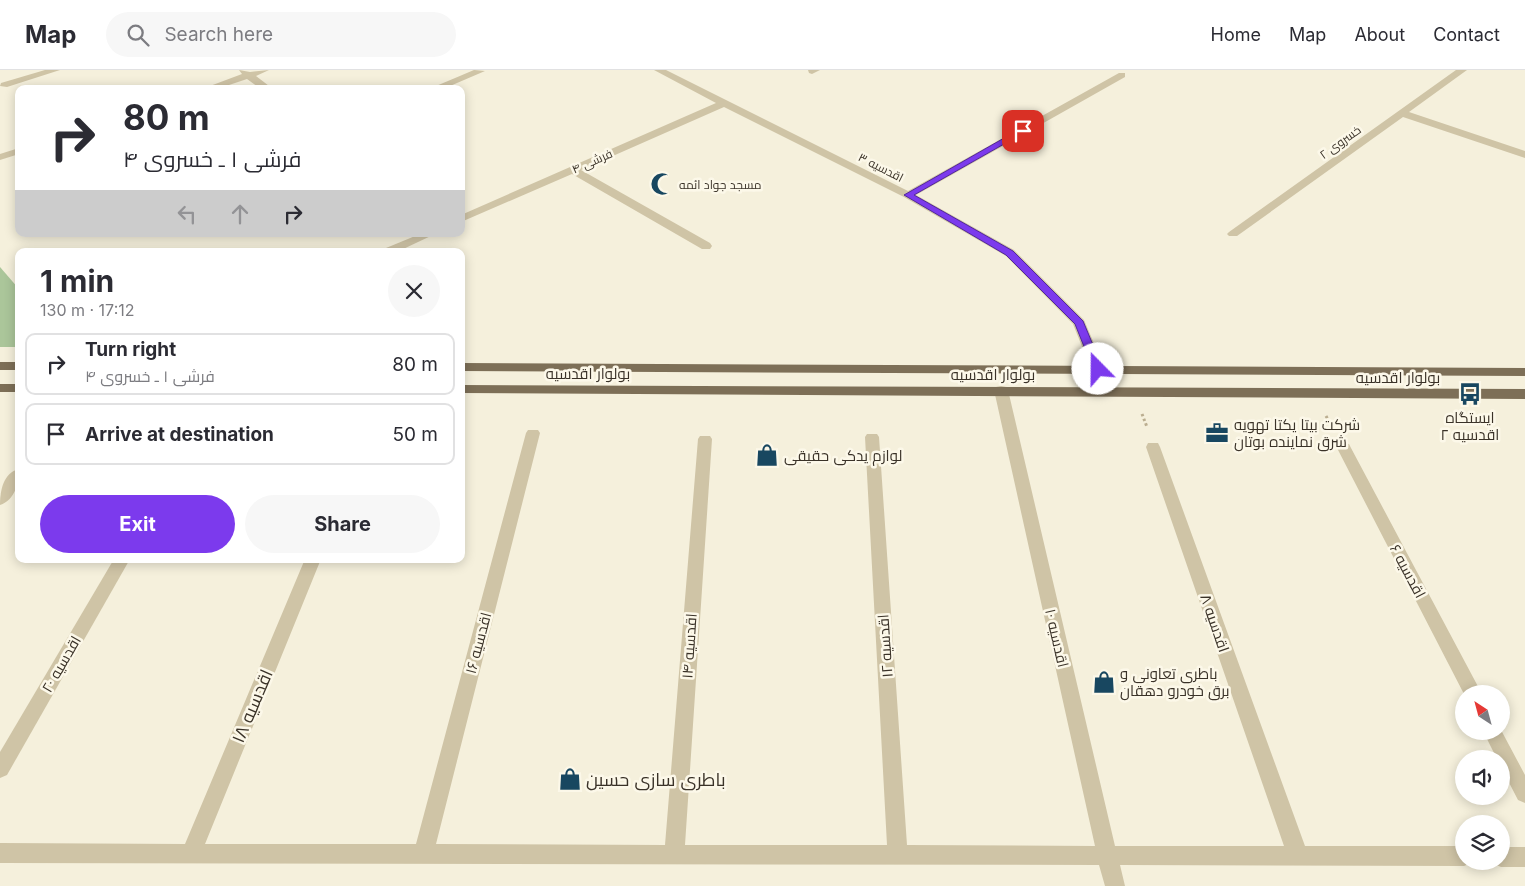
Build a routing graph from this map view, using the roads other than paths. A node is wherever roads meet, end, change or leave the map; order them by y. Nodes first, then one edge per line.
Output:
1 (55, 70) edge
2 (264, 70) edge
3 (659, 70) edge
4 (1462, 70) edge
5 (480, 71) dead end
6 (244, 73) edge
7 (1122, 75) dead end
8 (4, 85) dead end
9 (216, 85) edge
10 (262, 85) edge
11 (444, 85) edge
12 (724, 103) junction
13 (1402, 113) junction
14 (15, 152) edge
15 (1525, 155) edge
16 (0, 157) edge
17 (573, 170) junction
18 (908, 195) junction
19 (465, 217) edge
20 (1233, 234) dead end
21 (422, 237) edge
22 (706, 246) dead end
23 (397, 248) edge
24 (0, 366) edge
25 (15, 366) edge
26 (465, 367) edge
27 (1098, 369) junction
28 (1525, 372) edge
29 (0, 388) edge
30 (15, 388) edge
31 (465, 389) edge
32 (1001, 390) junction
33 (1525, 394) edge
34 (533, 433) dead end
35 (872, 437) dead end
36 (705, 439) dead end
37 (1153, 447) road end
38 (1344, 448) road end
39 (15, 479) edge
40 (0, 499) edge
41 (120, 563) edge
42 (311, 563) edge
43 (1468, 685) edge
44 (1497, 740) edge
45 (0, 769) edge
46 (1525, 794) edge
47 (0, 853) edge
48 (191, 853) junction
49 (423, 854) junction
50 (674, 854) junction
51 (898, 855) junction
52 (1107, 856) junction
53 (1298, 856) junction
54 (1455, 856) edge
55 (1510, 856) edge
56 (1525, 856) edge
57 (1115, 886) edge

1 - 8 street
2 - 6 street
3 - 12 street, اقدسیه ۳
4 - 13 street, خسروی ۲
5 - 11 street
6 - 9 street
6 - 10 street
7 - 18 street
12 - 17 street, فرشی ۴
12 - 18 street, اقدسیه ۳
13 - 15 street
13 - 20 street, خسروی ۲
14 - 16 street
17 - 19 street, فرشی ۴
17 - 22 street
18 - 27 street, اقدسیه ۳
21 - 23 street
24 - 25 main road
26 - 27 main road, بولوار اقدسیه
27 - 28 main road, بولوار اقدسیه
29 - 30 main road
31 - 32 main road, بولوار اقدسیه
32 - 33 main road, بولوار اقدسیه
32 - 52 street, اقدسیه ۱۰
34 - 49 street, اقدسیه ۱۶
35 - 51 street, اقدسیه ۱۲
36 - 50 street, اقدسیه ۱۴
37 - 53 street, اقدسیه ۸
38 - 43 street, اقدسیه ۶
39 - 40 street
41 - 45 street, اقدسیه ۲۰
42 - 48 street, اقدسیه ۱۸
44 - 46 street
47 - 48 street
48 - 49 street
49 - 50 street
50 - 51 street
51 - 52 street
52 - 53 street
52 - 57 street, اقدسیه ۱۰
53 - 54 street
55 - 56 street

